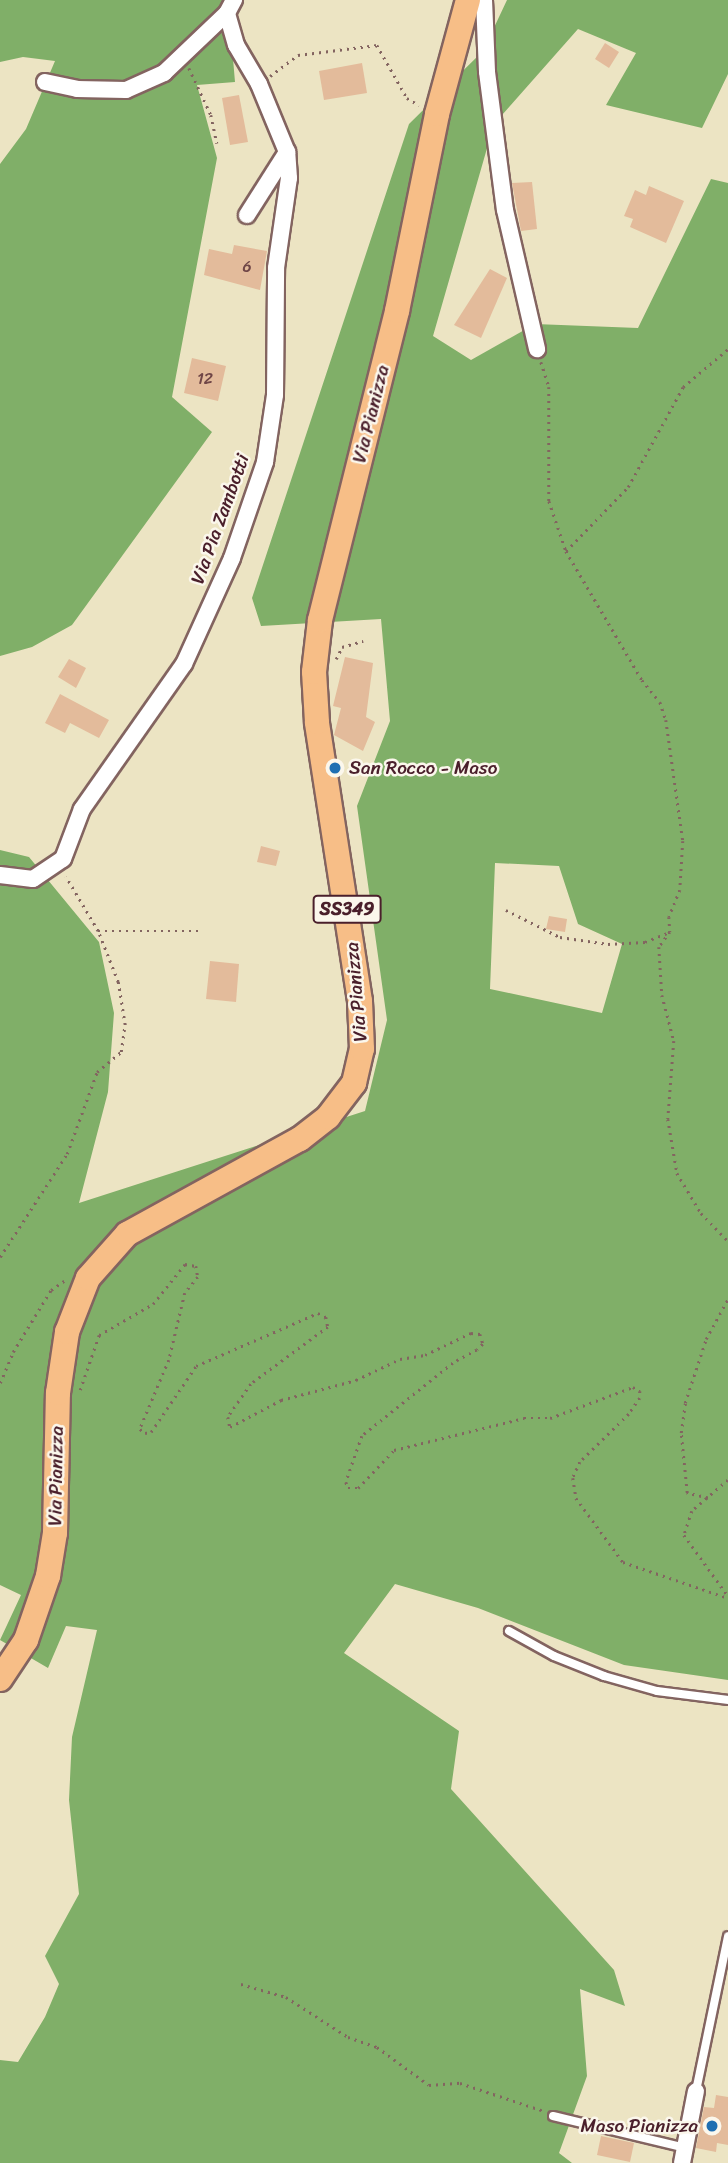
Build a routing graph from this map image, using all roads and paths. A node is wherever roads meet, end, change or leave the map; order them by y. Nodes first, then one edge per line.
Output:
1 (468, 0) edge
2 (484, 0) edge
3 (231, 6) edge
4 (184, 56) junction
5 (45, 82) dead end
6 (259, 84) junction
7 (437, 114) junction
8 (217, 144) dead end
9 (287, 152) junction
10 (247, 215) dead end
11 (537, 349) joint
12 (728, 349) edge
13 (566, 551) junction
14 (63, 859) junction
15 (0, 876) edge
16 (506, 910) dead end
17 (98, 931) junction
18 (198, 931) dead end
19 (670, 932) junction
20 (728, 1241) edge
21 (0, 1257) edge
22 (73, 1275) dead end
23 (728, 1299) edge
24 (0, 1383) edge
25 (78, 1396) dead end
26 (728, 1480) edge
27 (708, 1498) junction
28 (728, 1597) edge
29 (509, 1631) dead end
30 (0, 1679) edge
31 (728, 1700) edge
32 (728, 1936) edge
33 (241, 1984) dead end
34 (696, 2091) joint
35 (553, 2116) joint
36 (684, 2156) edge

1 - 7 main road, Via Pianizza / SS349
2 - 11 street
3 - 4 street, Via Pia Zambotti
3 - 6 street, Via Pia Zambotti
4 - 5 street, Via Pia Zambotti
4 - 8 path
6 - 7 path
6 - 9 street, Via Pia Zambotti
7 - 30 main road, Via Pianizza / SS349
9 - 10 street
9 - 14 street, Via Pia Zambotti
11 - 13 path
12 - 13 path
13 - 19 path
14 - 15 street
14 - 17 path
16 - 19 path
17 - 18 path
17 - 21 path
19 - 20 path
22 - 24 path
23 - 27 path
25 - 28 path
26 - 27 path
27 - 28 path
29 - 31 lane
32 - 34 lane
33 - 35 path
34 - 36 street
35 - 36 lane

